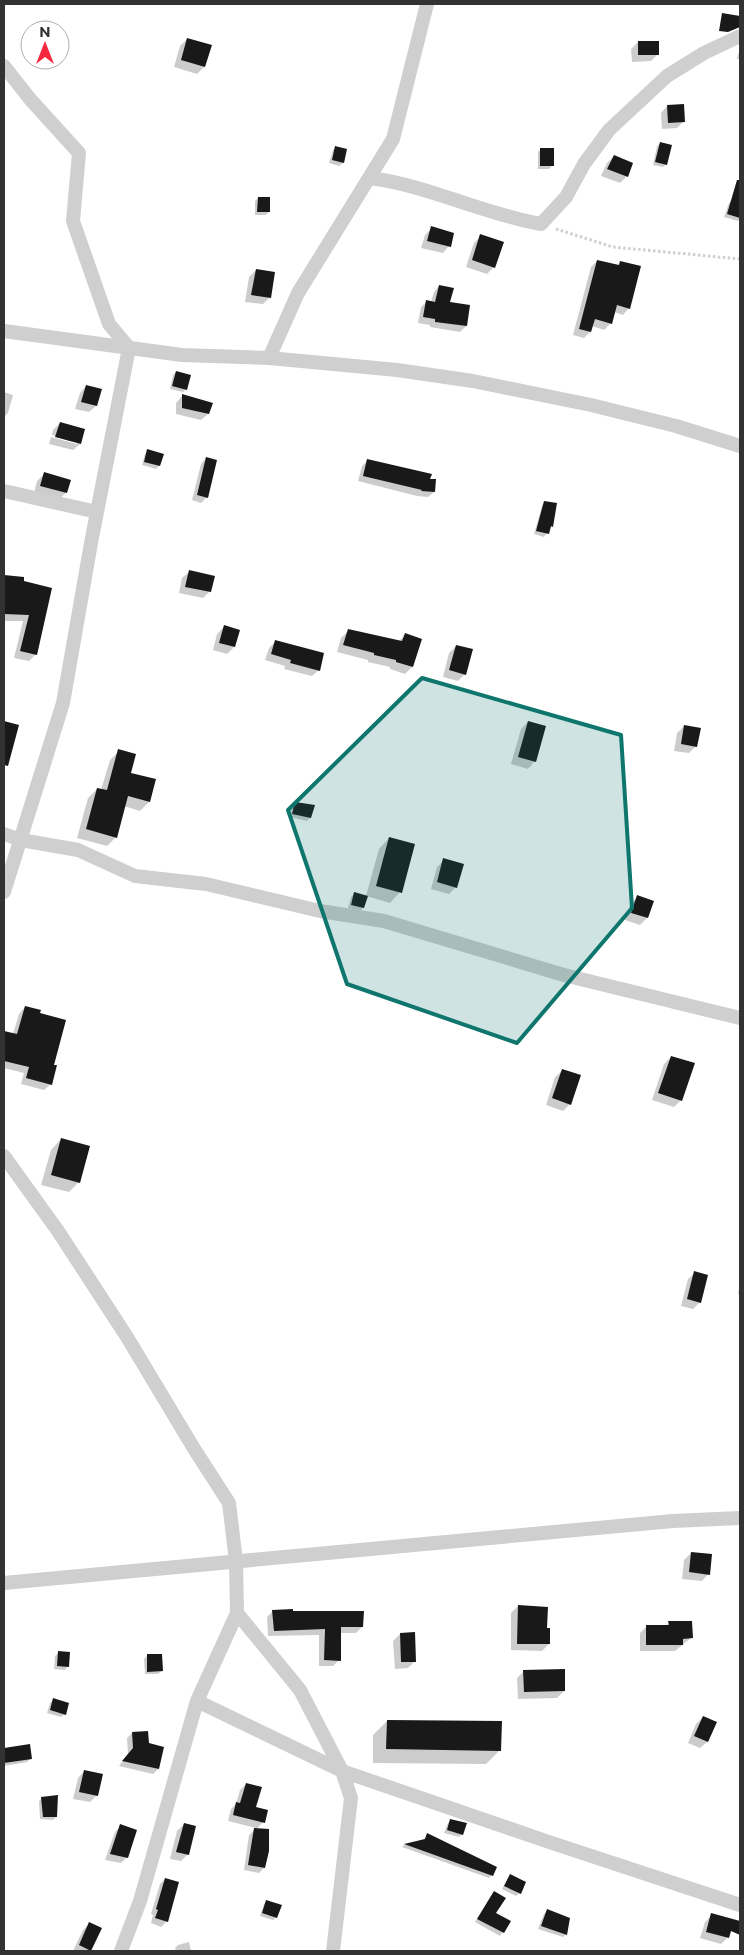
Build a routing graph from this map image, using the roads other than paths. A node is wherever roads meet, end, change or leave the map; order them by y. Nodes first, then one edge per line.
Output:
1 (427, 4) edge
2 (740, 36) edge
3 (4, 66) edge
4 (369, 178) junction
5 (4, 331) edge
6 (129, 348) junction
7 (269, 358) junction
8 (740, 446) edge
9 (4, 491) edge
10 (97, 512) junction
11 (4, 834) edge
12 (21, 840) junction
13 (4, 892) edge
14 (740, 1018) edge
15 (4, 1156) edge
16 (740, 1518) edge
17 (236, 1561) junction
18 (4, 1583) edge
19 (237, 1613) junction
20 (197, 1701) junction
21 (342, 1771) junction
22 (740, 1905) edge
23 (121, 1951) edge
24 (333, 1951) edge

1 - 4 street
2 - 4 street
3 - 6 street
4 - 7 street
5 - 6 street
6 - 7 street
6 - 10 street
7 - 8 street
9 - 10 street
10 - 12 street
11 - 12 street
12 - 13 street
12 - 14 street
15 - 17 street
16 - 17 street
17 - 18 street
17 - 19 street
19 - 20 street
19 - 21 street
20 - 21 street
20 - 23 street
21 - 22 street
21 - 24 street

